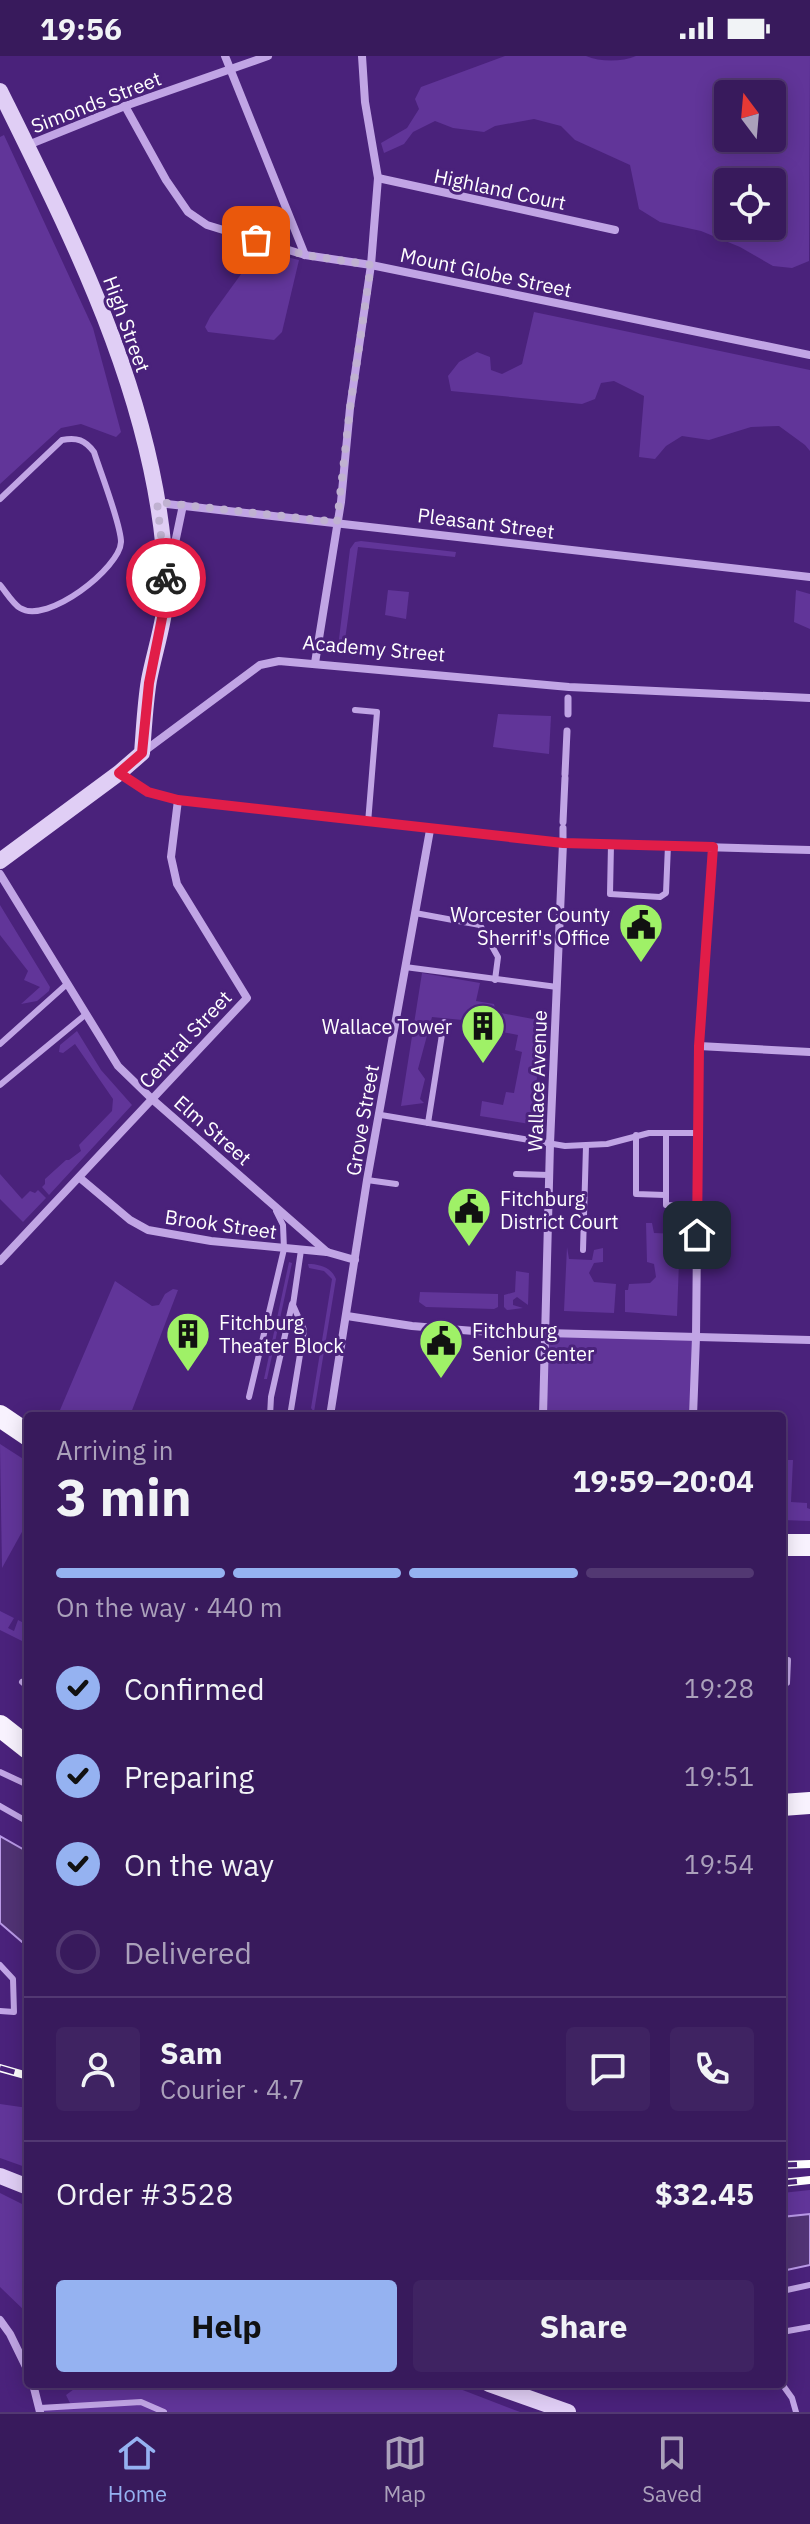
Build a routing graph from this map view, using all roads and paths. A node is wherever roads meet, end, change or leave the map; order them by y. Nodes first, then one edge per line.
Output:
1 (225, 56) edge
2 (268, 56) edge
3 (362, 56) edge
4 (231, 70) junction
5 (0, 91) edge
6 (125, 106) junction
7 (27, 146) junction
8 (378, 178) junction
9 (615, 230) dead end
10 (305, 255) junction
11 (371, 265) junction
12 (810, 355) edge
13 (0, 499) edge
14 (157, 502) junction
15 (183, 505) junction
16 (337, 522) junction
17 (810, 577) edge
18 (0, 585) edge
19 (166, 586) junction
20 (315, 663) junction
21 (568, 698) dead end
22 (810, 698) edge
23 (355, 710) dead end
24 (568, 714) dead end
25 (567, 731) dead end
26 (142, 753) junction
27 (119, 773) junction
28 (178, 800) junction
29 (368, 823) junction
30 (430, 830) junction
31 (563, 843) junction
32 (611, 844) junction
33 (668, 845) junction
34 (713, 847) junction
35 (810, 850) edge
36 (0, 861) edge
37 (0, 874) edge
38 (415, 913) junction
39 (405, 967) junction
40 (495, 980) junction
41 (67, 984) junction
42 (557, 987) junction
43 (85, 1015) junction
44 (444, 1022) dead end
45 (0, 1044) edge
46 (699, 1046) junction
47 (810, 1052) edge
48 (1, 1083) edge
49 (152, 1099) junction
50 (381, 1115) junction
51 (428, 1123) junction
52 (666, 1133) junction
53 (698, 1133) junction
54 (636, 1135) junction
55 (550, 1144) junction
56 (586, 1146) junction
57 (516, 1174) dead end
58 (549, 1175) junction
59 (80, 1178) junction
60 (367, 1180) junction
61 (396, 1184) dead end
62 (665, 1195) junction
63 (268, 1200) junction
64 (698, 1207) junction
65 (284, 1249) junction
66 (301, 1250) junction
67 (583, 1250) dead end
68 (327, 1252) junction
69 (355, 1260) junction
70 (0, 1261) edge
71 (293, 1301) junction
72 (347, 1316) junction
73 (546, 1332) junction
74 (696, 1337) junction
75 (810, 1340) edge
76 (249, 1397) dead end
77 (270, 1412) edge
78 (291, 1412) edge
79 (331, 1412) edge
80 (543, 1412) edge
81 (693, 1412) edge
82 (0, 1416) edge
83 (24, 1432) edge
84 (786, 1545) edge
85 (810, 1545) edge
86 (788, 1660) dead end
87 (786, 1684) edge
88 (0, 1726) edge
89 (24, 1745) edge
90 (0, 1772) edge
91 (24, 1783) edge
92 (810, 1803) edge
93 (786, 1805) edge
94 (0, 1806) edge
95 (24, 1820) edge
96 (0, 1965) edge
97 (0, 2011) edge
98 (0, 2176) edge
99 (24, 2185) edge
100 (810, 2285) edge
101 (786, 2290) edge
102 (0, 2320) edge
103 (810, 2327) edge
104 (786, 2331) edge
105 (24, 2363) edge
106 (34, 2388) edge
107 (500, 2388) edge
108 (785, 2388) edge
109 (108, 2403) junction
110 (40, 2410) edge
111 (108, 2412) edge
112 (164, 2412) edge
113 (568, 2412) edge
114 (796, 2412) edge

1 - 4 street
2 - 4 street, Simonds Street
3 - 8 street
4 - 6 street, Simonds Street
4 - 10 street
5 - 7 main road, High Street
6 - 7 street, Simonds Street
6 - 10 street, Mount Globe Street
7 - 14 main road, High Street
8 - 9 street, Highland Court
8 - 11 street
10 - 11 street, Mount Globe Street
11 - 12 street, Mount Globe Street
11 - 16 street
13 - 18 lane
14 - 15 street, Pleasant Street
14 - 19 main road, High Street
15 - 16 street, Pleasant Street
15 - 19 street, High Street
16 - 17 street, Pleasant Street
16 - 20 street
19 - 26 main road, High Street
20 - 22 street, Academy Street
20 - 26 street, Academy Street
21 - 24 street
23 - 29 lane
25 - 31 street
26 - 27 main road, Academy Street
27 - 28 street
27 - 36 main road, Academy Street
28 - 29 street
28 - 49 street, Central Street
29 - 30 street
30 - 31 street
30 - 38 street, Grove Street
31 - 32 street
31 - 42 street, Wallace Avenue
32 - 33 street
32 - 33 lane
33 - 34 street
34 - 35 street
34 - 46 street
37 - 41 street, Elm Street
38 - 39 street, Grove Street
38 - 40 lane
39 - 40 lane
39 - 50 street, Grove Street
40 - 42 lane
41 - 43 street, Elm Street
41 - 45 lane
42 - 55 street, Wallace Avenue
43 - 48 lane
43 - 49 street, Elm Street
44 - 51 lane
46 - 47 street
46 - 53 street
49 - 59 street, Central Street
49 - 63 street, Elm Street
50 - 51 lane
50 - 60 street, Grove Street
51 - 55 lane
52 - 53 lane
52 - 54 lane
52 - 62 lane
53 - 64 street
54 - 56 lane
54 - 62 lane
55 - 56 lane
55 - 58 street, Wallace Avenue
56 - 67 lane
57 - 58 lane
58 - 73 street, Wallace Avenue
59 - 65 street, Brook Street
59 - 70 street, Central Street
60 - 61 lane
60 - 69 street, Grove Street
62 - 64 lane
63 - 65 lane
63 - 68 street, Elm Street
64 - 74 street
65 - 66 street, Brook Street
65 - 76 lane
66 - 68 street, Brook Street
66 - 71 lane
68 - 69 street, Elm Street
69 - 72 street, Grove Street
71 - 77 lane
71 - 78 lane
72 - 73 street
72 - 79 street, Grove Street
73 - 74 street
73 - 80 street, Wallace Avenue
74 - 75 street
74 - 81 street
82 - 83 highway
84 - 85 highway
86 - 87 lane
88 - 89 highway
90 - 91 lane
92 - 93 highway
94 - 95 lane
96 - 97 lane
98 - 99 main road
100 - 101 lane
102 - 105 street
103 - 104 lane
106 - 110 street
107 - 113 main road
108 - 114 lane
109 - 110 lane
109 - 111 lane
109 - 112 lane

